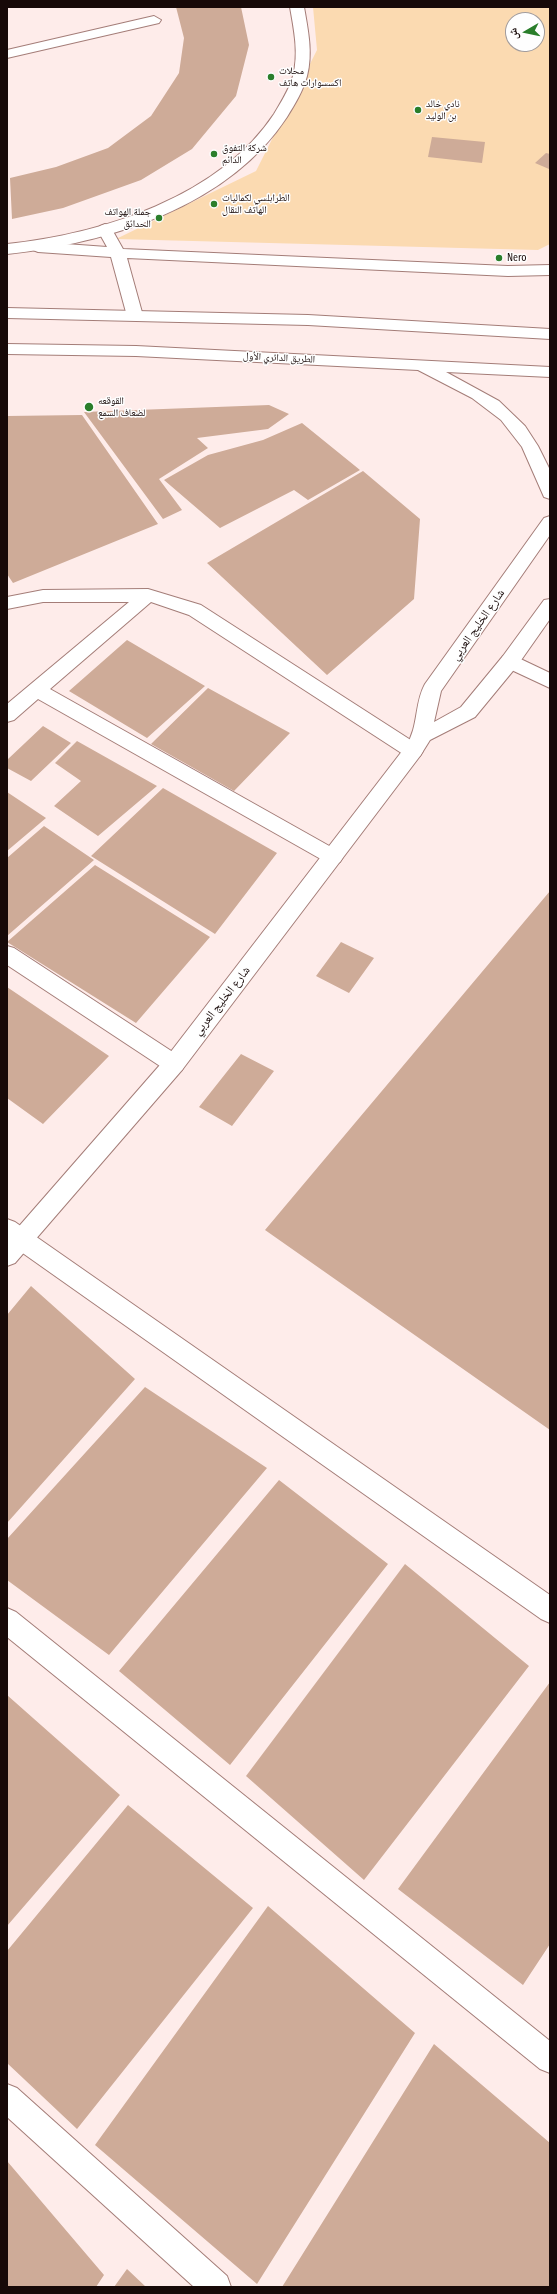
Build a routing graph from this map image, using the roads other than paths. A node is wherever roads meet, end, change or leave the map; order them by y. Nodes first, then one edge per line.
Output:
1 (297, 7) edge
2 (154, 20) dead end
3 (7, 54) edge
4 (105, 229) junction
5 (38, 247) junction
6 (7, 249) edge
7 (118, 253) junction
8 (550, 270) edge
9 (7, 313) edge
10 (135, 316) junction
11 (550, 327) edge
12 (519, 332) junction
13 (550, 334) edge
14 (7, 349) edge
15 (413, 364) junction
16 (550, 372) edge
17 (550, 493) edge
18 (550, 522) edge
19 (148, 595) junction
20 (7, 603) edge
21 (550, 605) edge
22 (510, 661) junction
23 (550, 681) edge
24 (36, 690) junction
25 (7, 716) edge
26 (418, 743) junction
27 (333, 857) junction
28 (7, 954) edge
29 (174, 1064) junction
30 (12, 1242) edge
31 (550, 1610) edge
32 (7, 1621) edge
33 (550, 2058) edge
34 (7, 2098) edge
35 (216, 2287) edge

1 - 4 street
2 - 3 street
4 - 5 street
4 - 7 street
5 - 6 street
5 - 7 street
7 - 8 street
7 - 10 street
9 - 10 street
10 - 12 street
11 - 12 street
12 - 13 street
14 - 15 street, الطريق الدائري الأول
15 - 16 street, الطريق الدائري الأول
15 - 17 street
18 - 26 street, شارع الخليج العربي
19 - 20 street
19 - 24 street
19 - 26 street
21 - 22 street, شارع الخليج العربي
22 - 23 street
22 - 26 street, شارع الخليج العربي
24 - 25 street
24 - 27 street
26 - 27 street, شارع الخليج العربي
27 - 29 street, شارع الخليج العربي
28 - 29 street
29 - 30 street, شارع الخليج العربي
30 - 31 street
32 - 33 street
34 - 35 street

